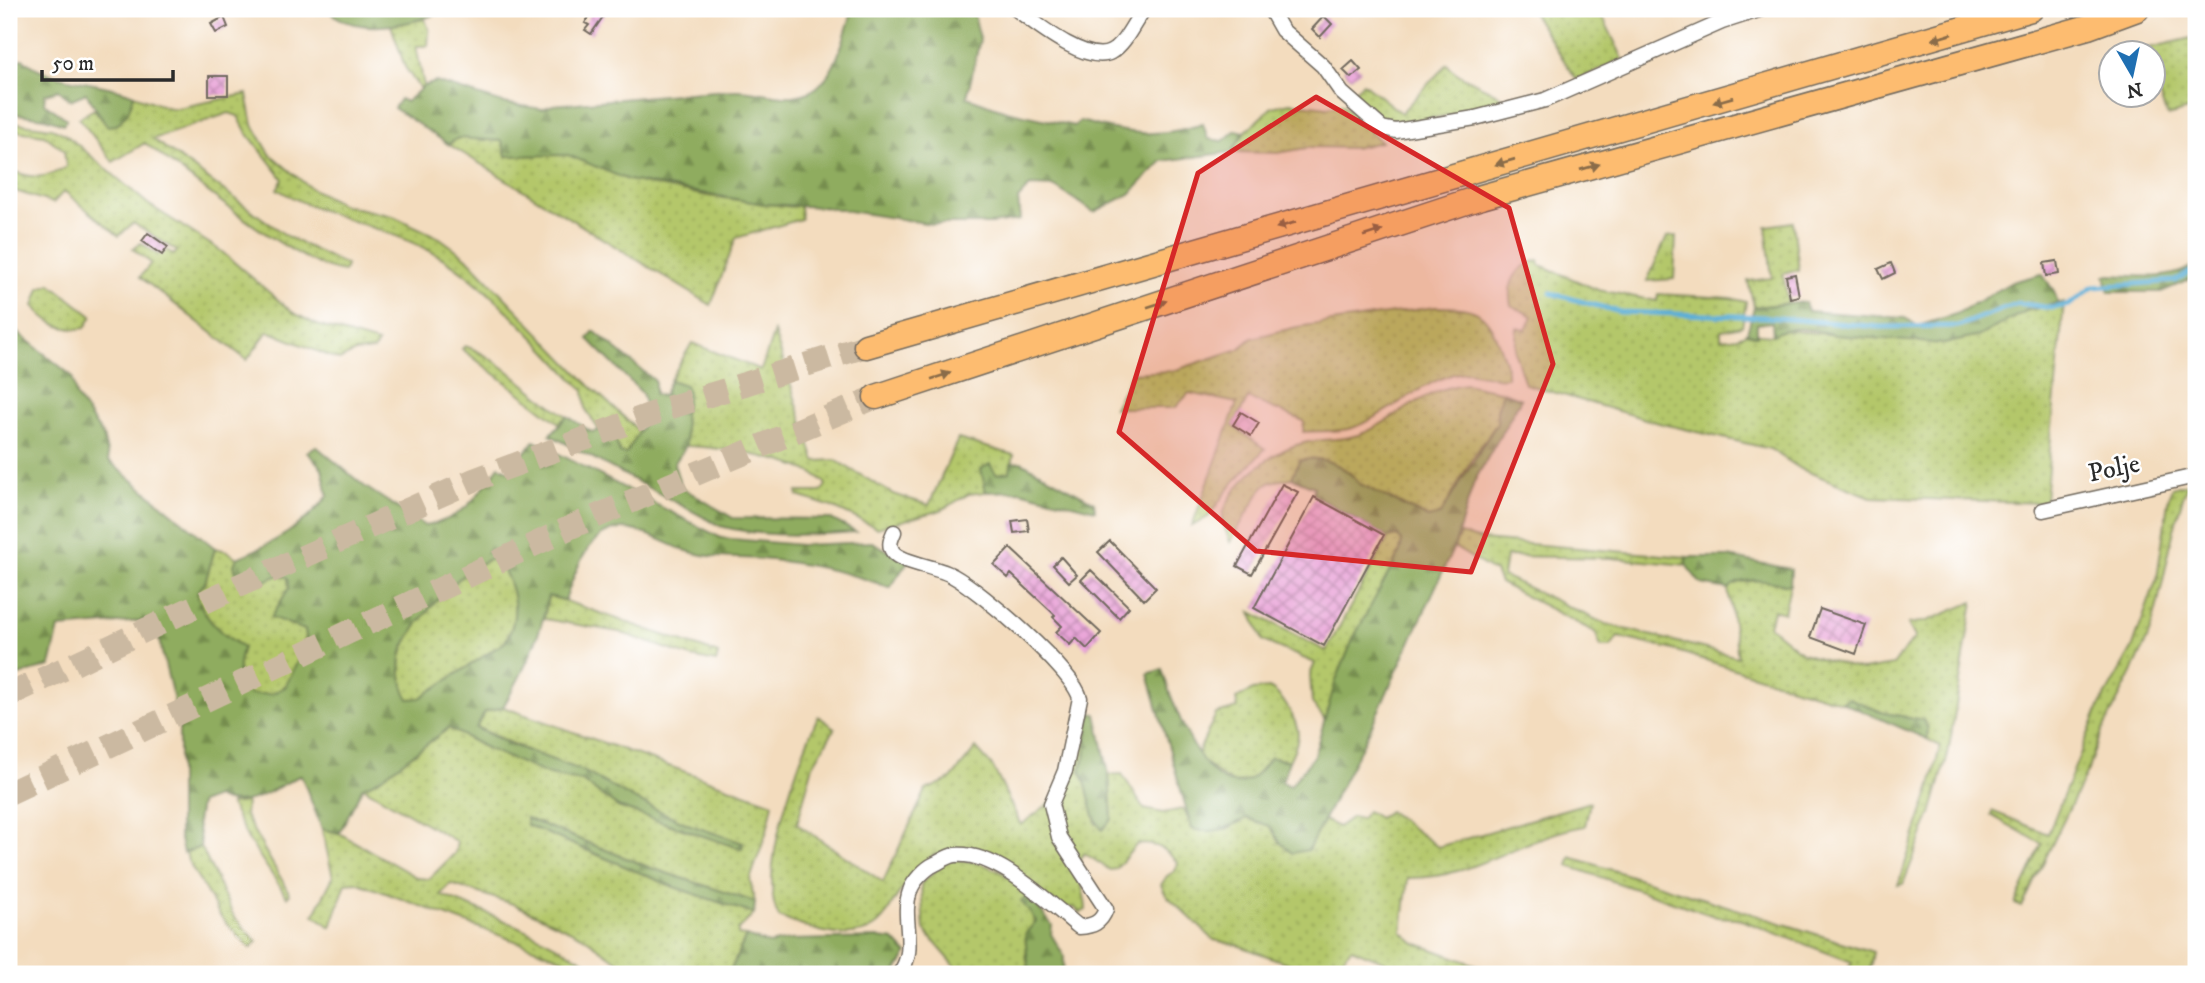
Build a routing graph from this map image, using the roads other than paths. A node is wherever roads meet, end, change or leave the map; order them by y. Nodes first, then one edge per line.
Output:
1 (1016, 9) edge
2 (1144, 9) edge
3 (1270, 9) edge
4 (1762, 9) edge
5 (2031, 9) edge
6 (2137, 9) edge
7 (866, 346) tunnel mouth
8 (876, 397) tunnel mouth
9 (2196, 476) edge
10 (2043, 510) dead end
11 (894, 532) dead end
12 (899, 974) edge

1 - 2 street
3 - 4 street
5 -> 7 highway
8 -> 6 highway
9 - 10 street, Polje
11 - 12 street

